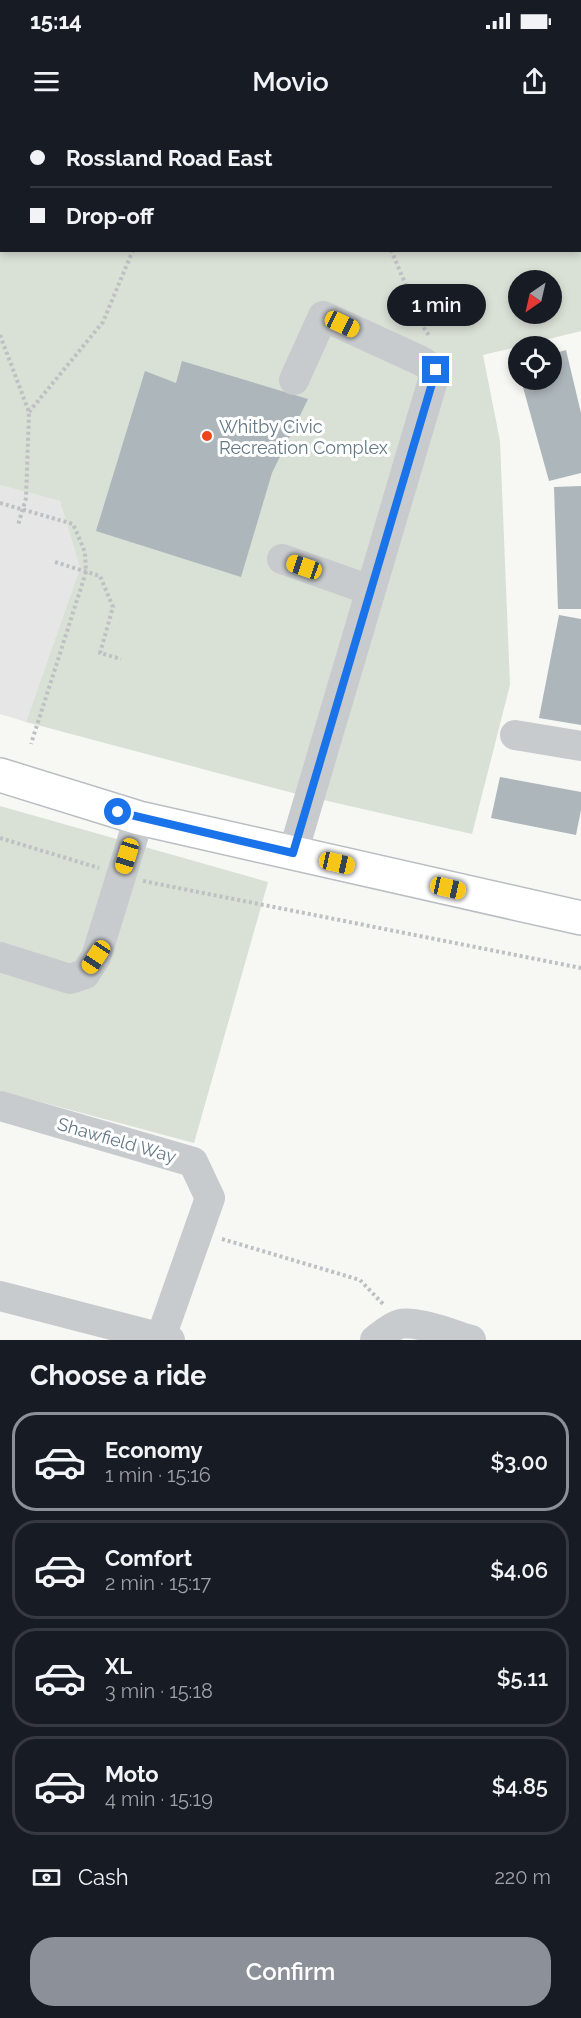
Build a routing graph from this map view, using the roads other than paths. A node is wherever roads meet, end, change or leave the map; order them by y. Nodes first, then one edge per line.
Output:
1 (294, 380) dead end
2 (282, 559) dead end
3 (370, 590) junction
4 (515, 735) dead end
5 (581, 746) edge
6 (1, 780) edge
7 (139, 818) junction
8 (293, 853) junction
9 (581, 918) edge
10 (0, 957) edge
11 (0, 1106) edge
12 (0, 1296) edge
13 (166, 1339) edge
14 (375, 1340) edge
15 (471, 1340) edge

1 - 3 street
2 - 3 street
3 - 8 street
4 - 5 street
6 - 7 main road
7 - 8 main road
7 - 10 street
8 - 9 main road
11 - 13 street, Shawfield Way
12 - 13 street
14 - 15 street

